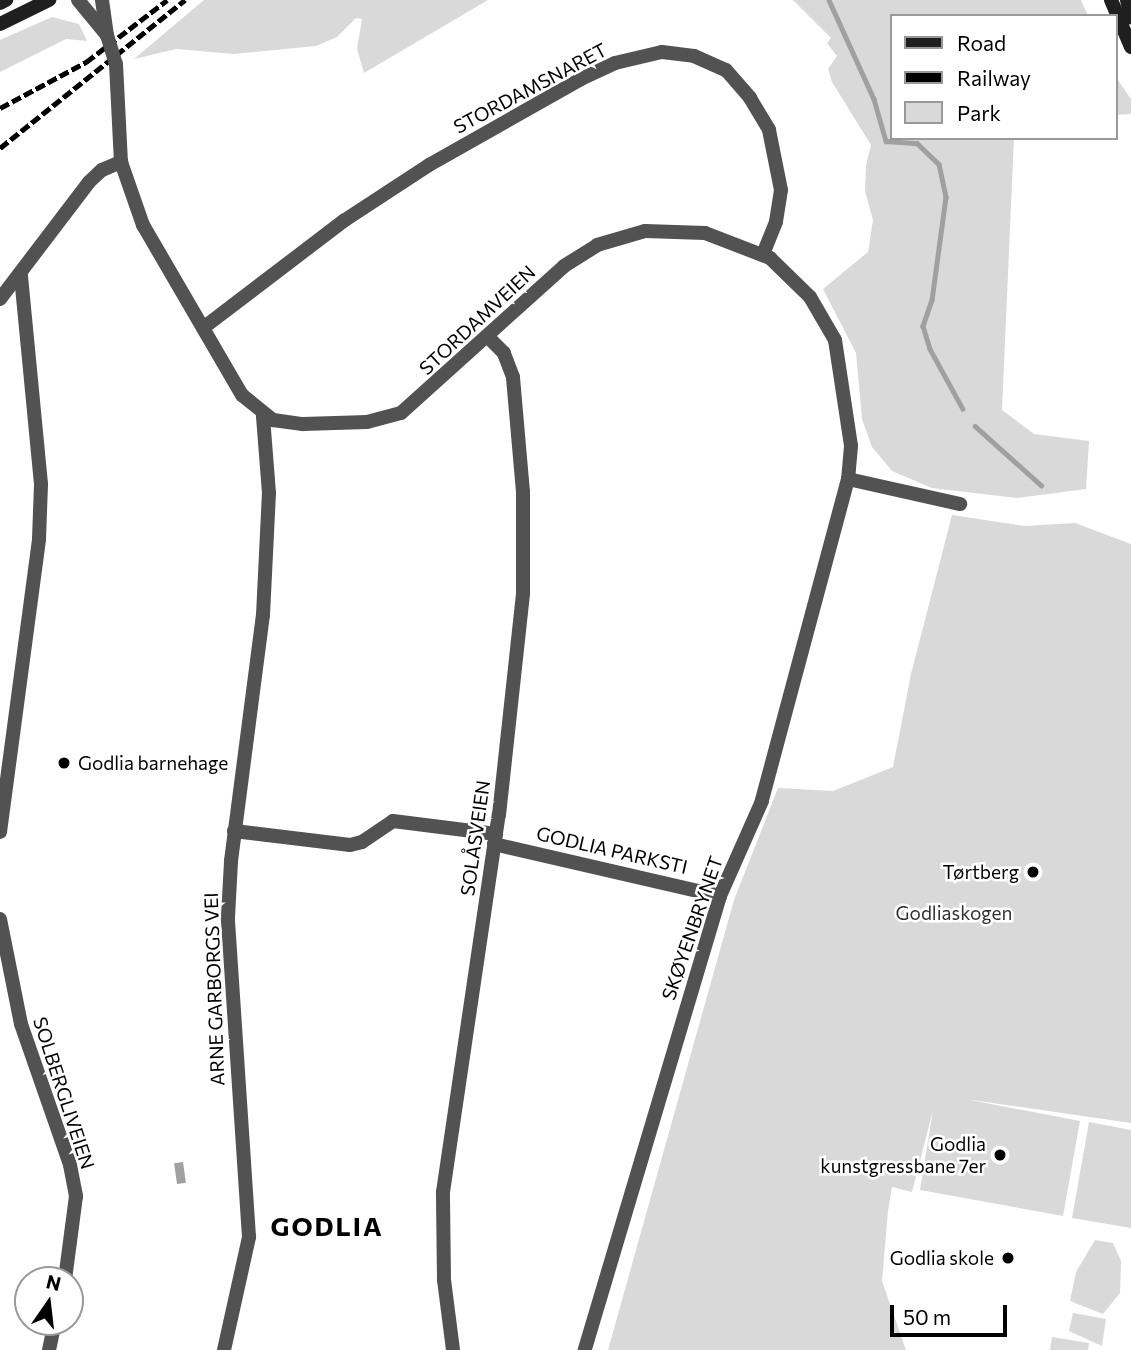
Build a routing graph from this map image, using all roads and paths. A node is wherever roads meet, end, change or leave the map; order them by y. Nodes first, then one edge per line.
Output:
1 (6, 0) edge
2 (49, 0) edge
3 (78, 0) edge
4 (102, 0) edge
5 (1126, 0) edge
6 (0, 3) edge
7 (1117, 14) edge
8 (1131, 18) edge
9 (0, 24) edge
10 (104, 28) junction
11 (1131, 47) edge
12 (121, 162) junction
13 (762, 254) junction
14 (21, 275) junction
15 (0, 299) edge
16 (203, 328) junction
17 (488, 337) junction
18 (263, 416) junction
19 (848, 479) junction
20 (960, 504) dead end
21 (4, 751) edge
22 (234, 831) junction
23 (0, 832) edge
24 (495, 839) junction
25 (720, 896) junction
26 (0, 919) edge
27 (3, 955) edge
28 (67, 1266) edge
29 (224, 1350) edge
30 (453, 1350) edge
31 (585, 1350) edge

1 - 6 main road
2 - 9 main road
3 - 10 street
4 - 10 street
5 - 8 main road
7 - 11 main road
10 - 12 street, bridge
12 - 14 street
12 - 16 street
13 - 16 street, STORDAMSNARET
13 - 17 street, STORDAMVEIEN
13 - 19 street, STORDAMVEIEN
14 - 15 street
14 - 21 street
16 - 18 street
17 - 18 street, STORDAMVEIEN
17 - 24 street, SOLÅSVEIEN
18 - 22 street, ARNE GARBORGS VEI
19 - 20 street
19 - 25 street, SKØYENBRYNET
21 - 23 street
22 - 24 street, GODLIA PARKSTI
22 - 29 street, ARNE GARBORGS VEI
24 - 25 street, GODLIA PARKSTI
24 - 30 street, SOLÅSVEIEN
25 - 31 street, SKØYENBRYNET
26 - 27 street, SOLBERGLIVEIEN
27 - 28 street, SOLBERGLIVEIEN

